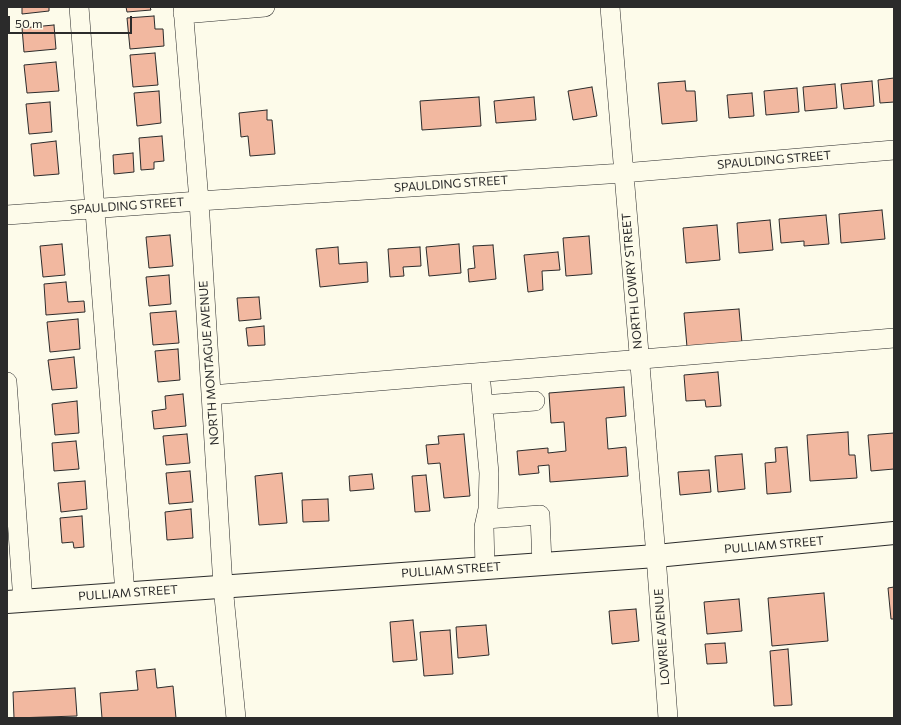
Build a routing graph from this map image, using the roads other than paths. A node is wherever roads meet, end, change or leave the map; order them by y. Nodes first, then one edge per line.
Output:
1 (79, 7) edge
2 (265, 7) edge
3 (610, 7) edge
4 (183, 10) edge
5 (894, 150) edge
6 (623, 173) junction
7 (199, 201) junction
8 (95, 208) junction
9 (7, 215) edge
10 (894, 338) edge
11 (639, 360) junction
12 (480, 372) junction
13 (7, 382) edge
14 (211, 395) junction
15 (535, 401) dead end
16 (483, 405) junction
17 (486, 519) junction
18 (894, 533) edge
19 (656, 556) junction
20 (542, 564) junction
21 (485, 568) junction
22 (223, 586) junction
23 (125, 593) junction
24 (15, 602) edge
25 (236, 718) edge
26 (668, 718) edge

1 - 8 street
2 - 4 street
3 - 6 street, NORTH LOWRY STREET
4 - 7 street, NORTH MONTAGUE AVENUE
5 - 6 street, SPAULDING STREET
6 - 7 street, SPAULDING STREET
6 - 11 street, NORTH LOWRY STREET
7 - 8 street, SPAULDING STREET
7 - 14 street, NORTH MONTAGUE AVENUE
8 - 9 street, SPAULDING STREET
8 - 23 street
10 - 11 street
11 - 12 street
11 - 19 street, NORTH LOWRY STREET
12 - 14 street
12 - 16 street
13 - 24 street
14 - 22 street, NORTH MONTAGUE AVENUE
15 - 16 street
16 - 17 street
17 - 20 street
17 - 21 street
18 - 19 main road, PULLIAM STREET
19 - 20 main road, PULLIAM STREET
19 - 26 street, LOWRIE AVENUE
20 - 21 main road, PULLIAM STREET
21 - 22 main road, PULLIAM STREET
22 - 23 main road, PULLIAM STREET
22 - 25 street, NORTH MONTAGUE AVENUE
23 - 24 main road, PULLIAM STREET

